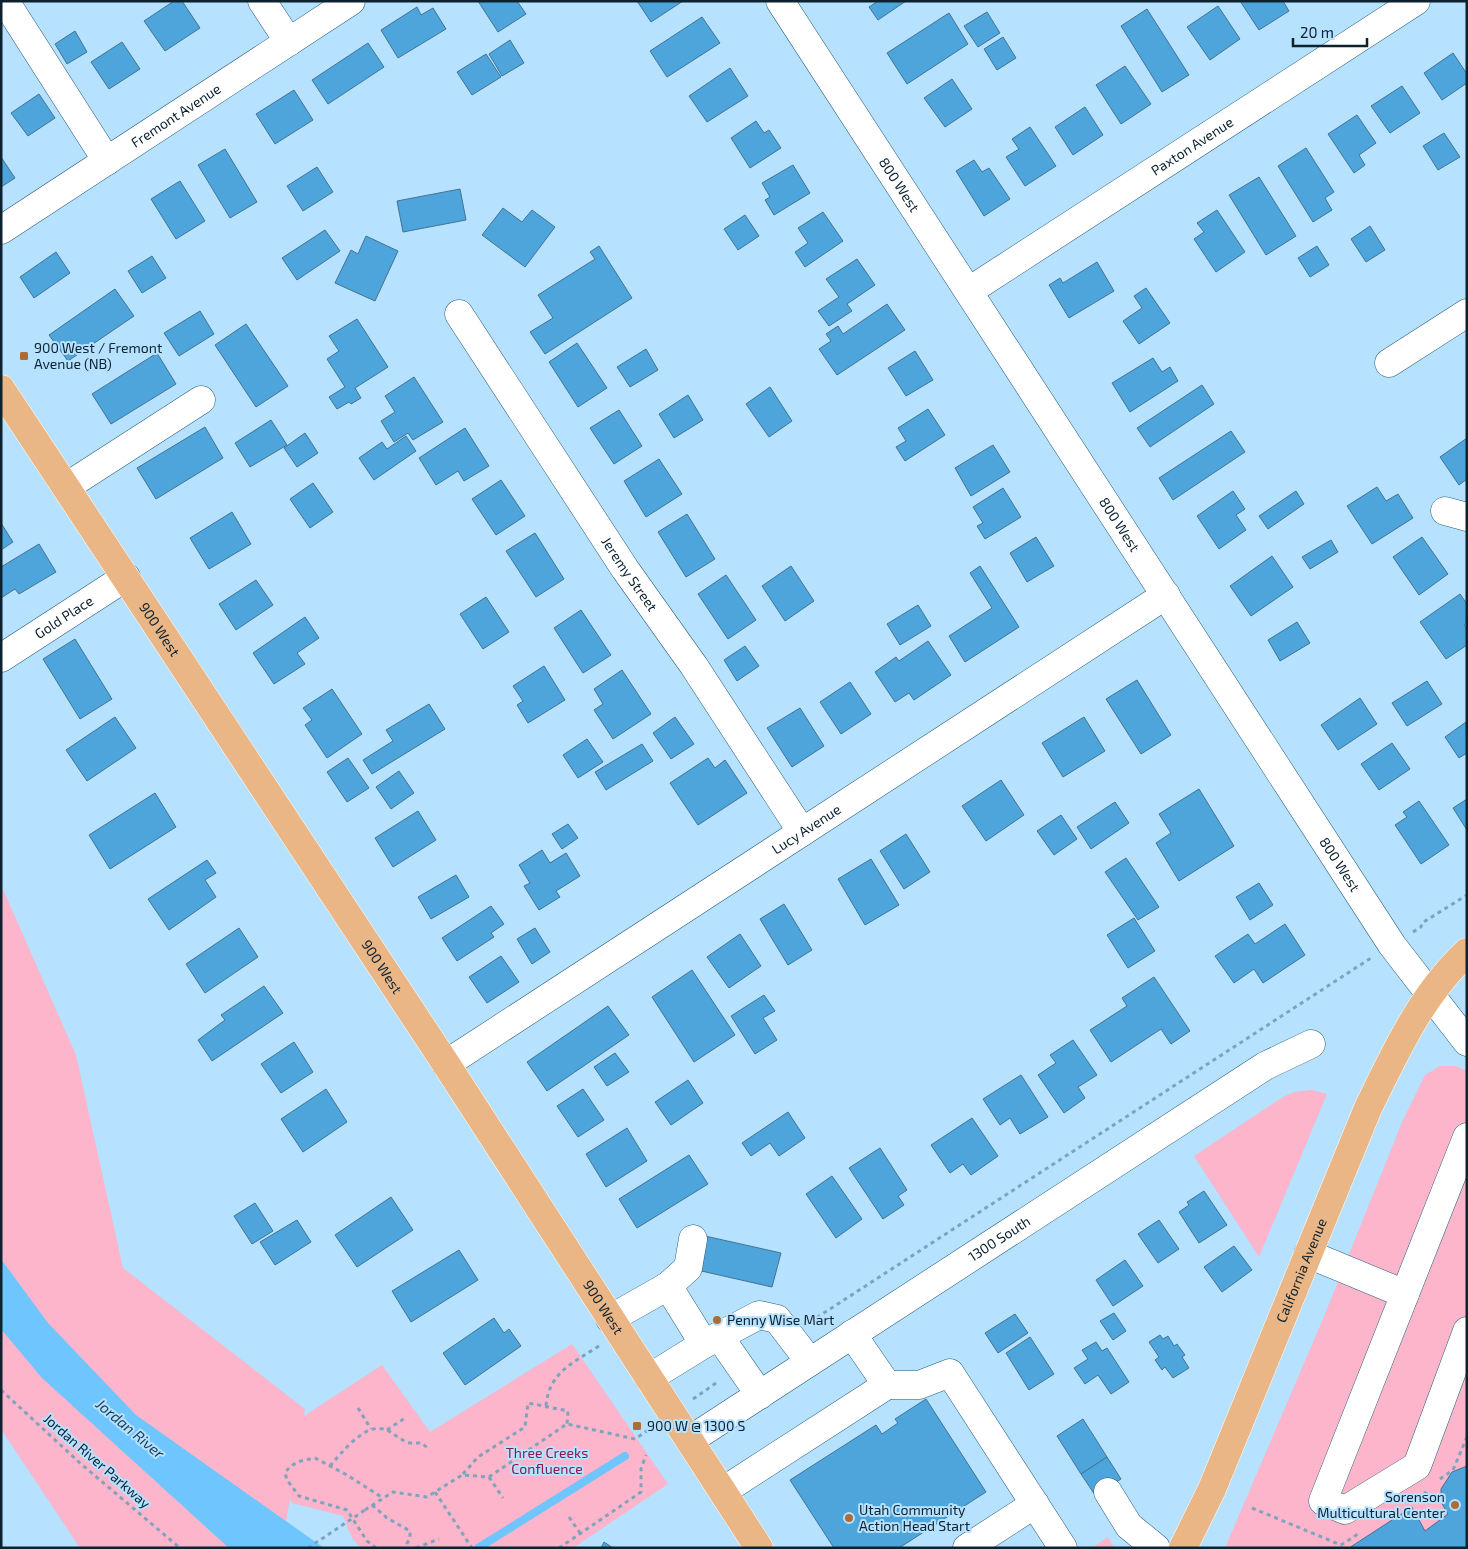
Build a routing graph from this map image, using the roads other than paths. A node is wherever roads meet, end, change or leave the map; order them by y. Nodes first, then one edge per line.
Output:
1 (5, 1) edge
2 (262, 1) edge
3 (351, 1) edge
4 (780, 1) edge
5 (1416, 1) edge
6 (289, 42) junction
7 (108, 161) junction
8 (1, 230) edge
9 (968, 292) junction
10 (1467, 313) edge
11 (459, 314) dead end
12 (1389, 363) dead end
13 (1, 389) edge
14 (201, 400) dead end
15 (66, 487) junction
16 (126, 577) junction
17 (1166, 595) junction
18 (1, 658) edge
19 (802, 832) junction
20 (1467, 952) edge
21 (1430, 995) junction
22 (1467, 1042) edge
23 (1311, 1044) dead end
24 (446, 1064) junction
25 (1467, 1137) edge
26 (693, 1239) dead end
27 (1308, 1254) junction
28 (668, 1286) junction
29 (1405, 1294) junction
30 (610, 1319) junction
31 (1467, 1331) edge
32 (852, 1334) junction
33 (712, 1340) junction
34 (810, 1362) junction
35 (649, 1378) junction
36 (887, 1385) junction
37 (760, 1395) junction
38 (690, 1440) junction
39 (723, 1492) junction
40 (1108, 1492) dead end
41 (1035, 1504) junction
42 (759, 1548) edge
43 (967, 1548) edge
44 (1063, 1548) edge
45 (1156, 1548) edge
46 (1183, 1548) edge

1 - 7 street
2 - 6 street
3 - 6 street, Fremont Avenue
4 - 9 street, 800 West
5 - 9 street, Paxton Avenue
6 - 7 street, Fremont Avenue
7 - 8 street, Fremont Avenue
9 - 17 street, 800 West
10 - 12 street
11 - 19 street, Jeremy Street
13 - 15 main road, 900 West
14 - 15 street
15 - 16 main road, 900 West
16 - 18 street, Gold Place
16 - 24 main road, 900 West
17 - 19 street, Lucy Avenue
17 - 21 street, 800 West
19 - 24 street, Lucy Avenue
20 - 21 main road
21 - 22 street, 800 West
21 - 27 main road, California Avenue
23 - 32 street, 1300 South
24 - 30 main road, 900 West
25 - 29 street
26 - 28 street
27 - 29 street
27 - 46 main road, California Avenue
28 - 30 street
28 - 33 street
29 - 31 street
30 - 35 main road, 900 West
32 - 34 street, 1300 South
32 - 36 street
33 - 34 street
33 - 35 street
33 - 37 street
34 - 37 street, 1300 South
35 - 38 main road, 900 West
36 - 39 street
36 - 41 street
37 - 38 street, 1300 South
38 - 39 main road, 900 West
39 - 42 main road, 900 West
40 - 45 street
41 - 43 street
41 - 44 street

